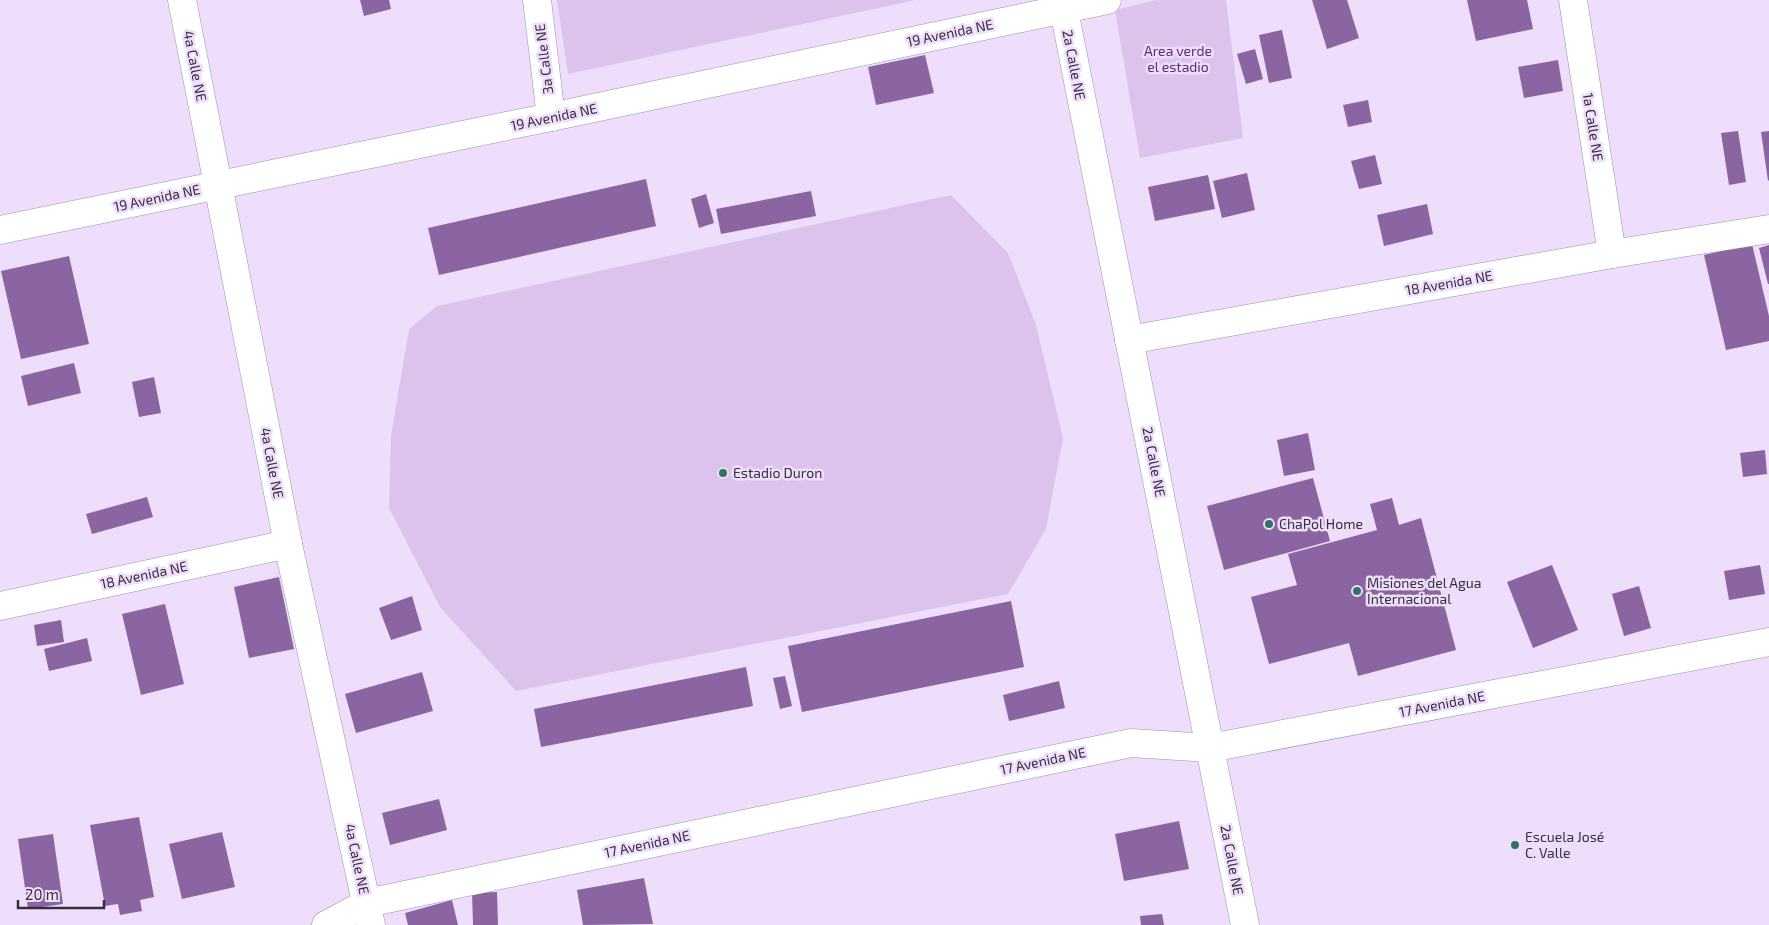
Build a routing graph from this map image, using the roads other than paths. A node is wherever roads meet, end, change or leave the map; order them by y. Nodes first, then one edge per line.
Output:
1 (182, 0) edge
2 (537, 0) edge
3 (1107, 0) edge
4 (1573, 0) edge
5 (1062, 5) edge
6 (551, 117) junction
7 (218, 186) junction
8 (1769, 229) edge
9 (0, 230) edge
10 (1612, 254) junction
11 (1129, 340) junction
12 (288, 544) junction
13 (0, 606) edge
14 (1769, 642) edge
15 (1210, 748) junction
16 (369, 914) edge
17 (326, 925) edge
18 (1245, 925) edge

1 - 7 street, 4a Calle NE
2 - 6 street, 3a Calle NE
3 - 5 street, 19 Avenida NE
4 - 10 street, 1a Calle NE
5 - 6 street, 19 Avenida NE
5 - 11 street, 2a Calle NE
6 - 7 street, 19 Avenida NE
7 - 9 street, 19 Avenida NE
7 - 12 street, 4a Calle NE
8 - 10 street, 18 Avenida NE
10 - 11 street, 18 Avenida NE
11 - 15 street, 2a Calle NE
12 - 13 street, 18 Avenida NE
12 - 16 street, 4a Calle NE
14 - 15 street, 17 Avenida NE
15 - 16 street, 17 Avenida NE
15 - 18 street, 2a Calle NE
16 - 17 street, 17 Avenida NE

